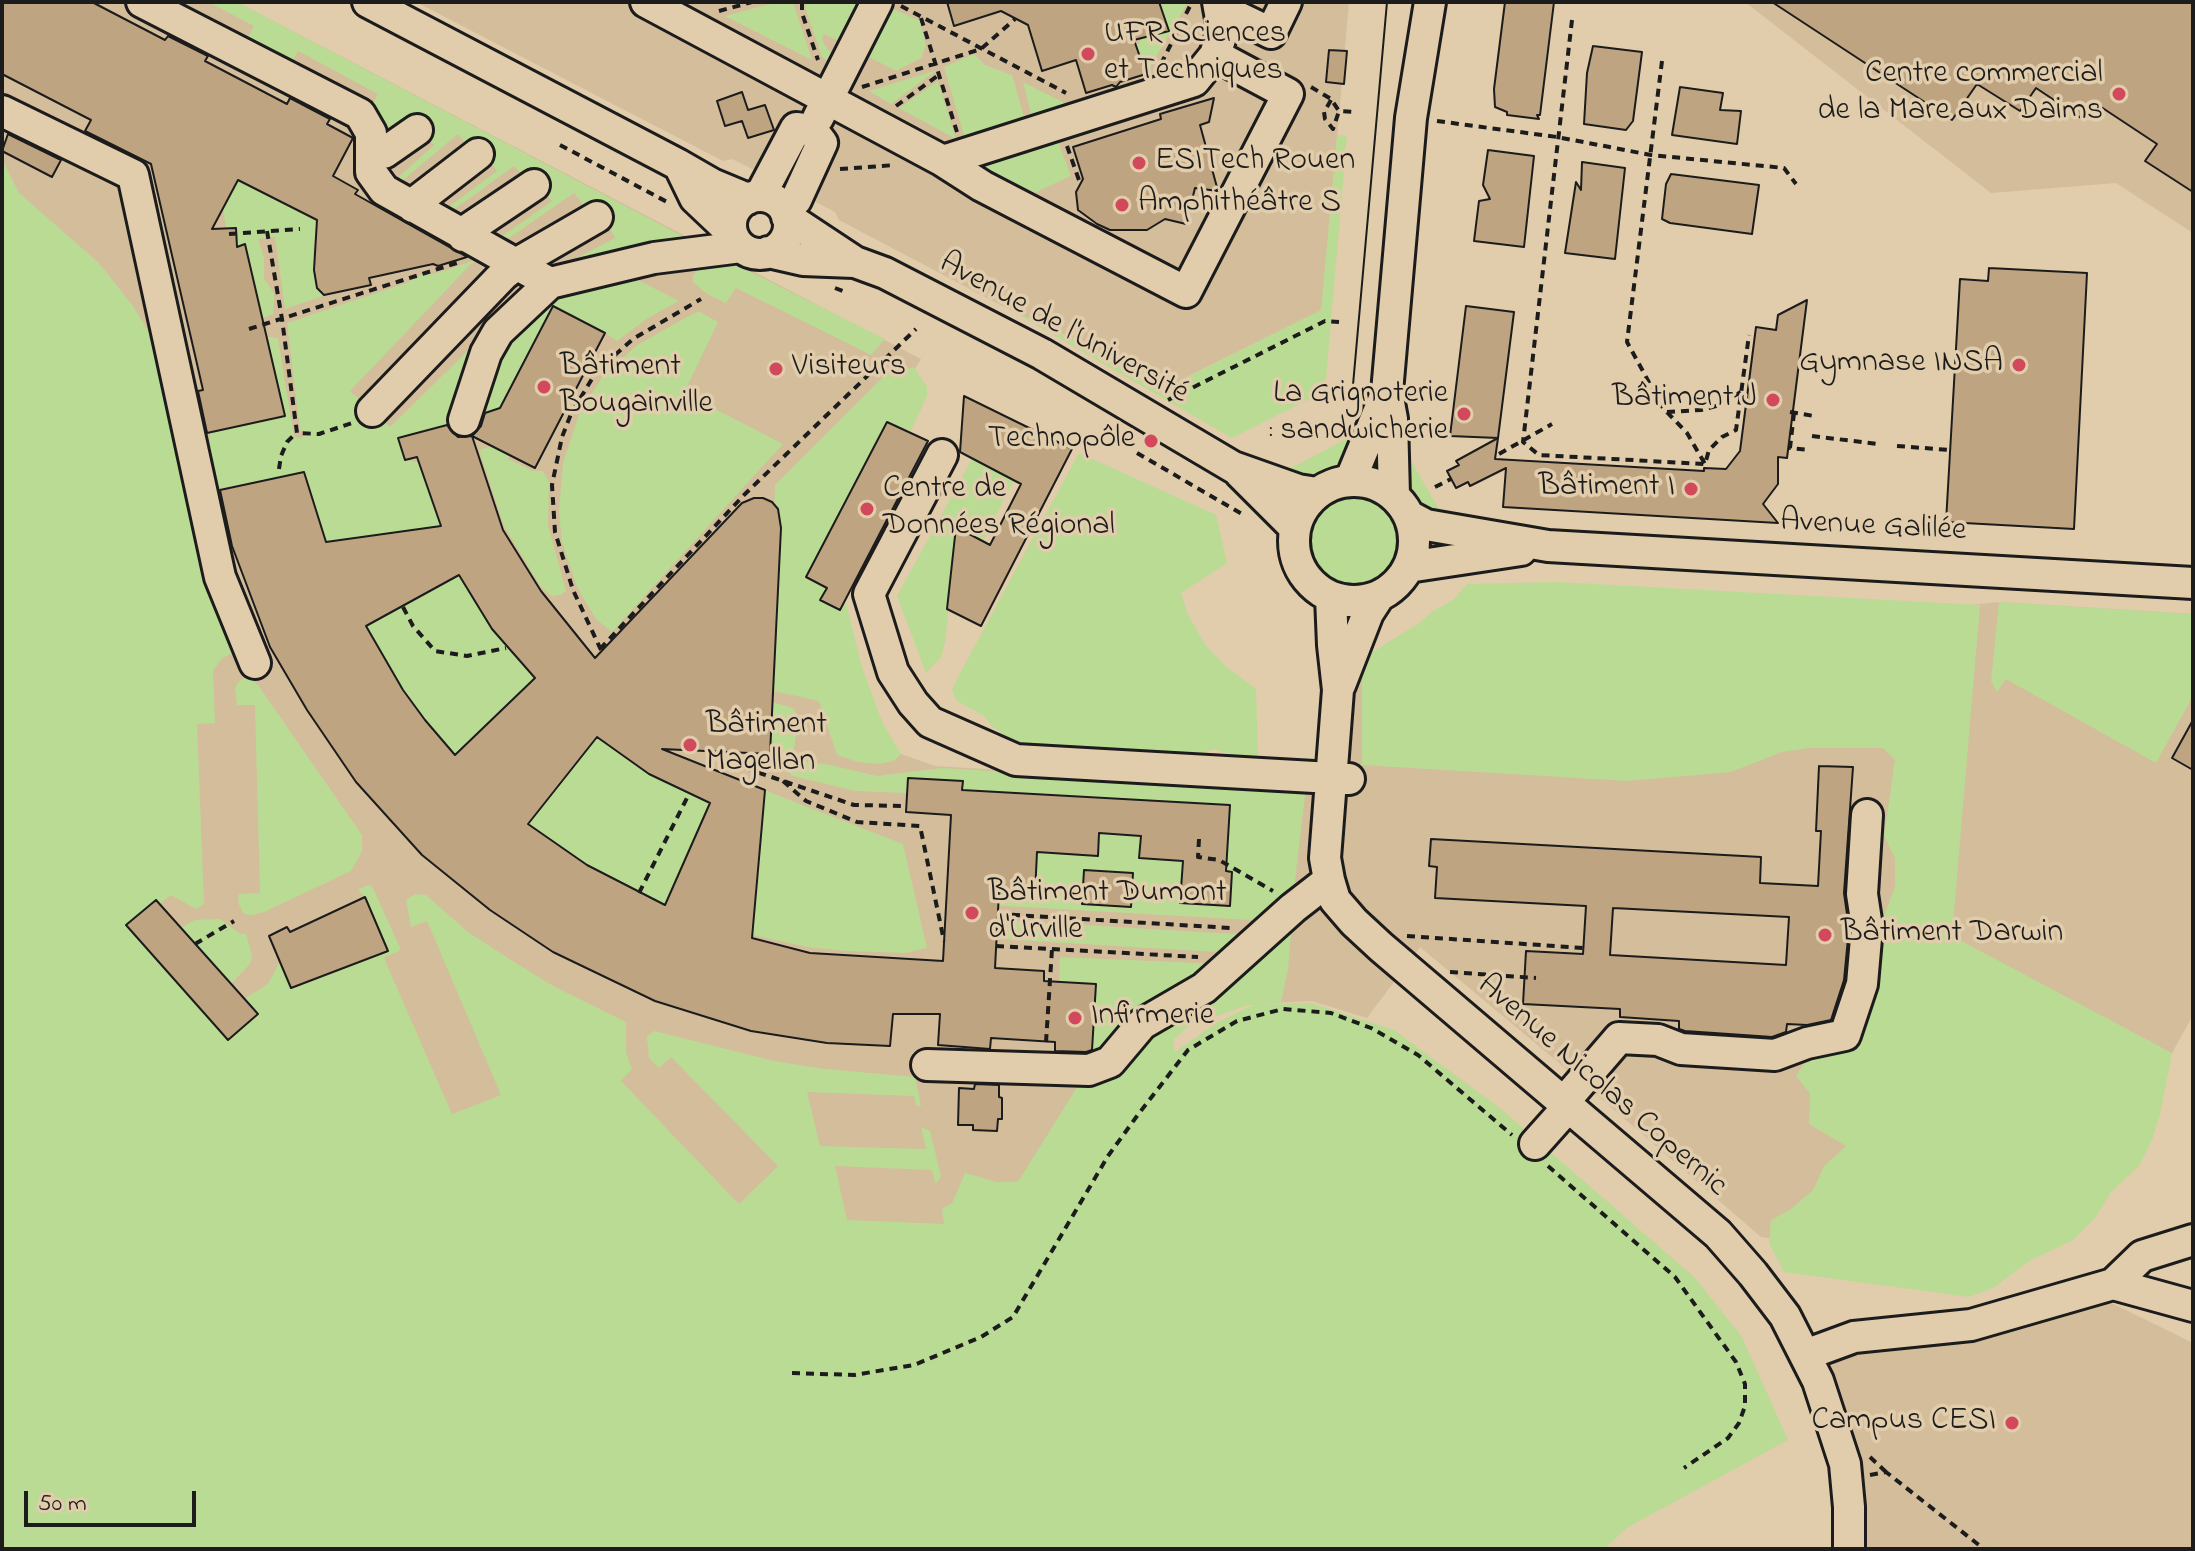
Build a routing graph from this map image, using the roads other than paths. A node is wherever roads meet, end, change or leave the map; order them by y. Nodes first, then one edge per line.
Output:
1 (142, 2) edge
2 (368, 2) edge
3 (646, 2) edge
4 (877, 2) edge
5 (1286, 2) edge
6 (1430, 2) edge
7 (1210, 4) edge
8 (1215, 55) junction
9 (827, 100) junction
10 (2, 111) edge
11 (417, 130) dead end
12 (371, 153) junction
13 (952, 153) junction
14 (478, 154) dead end
15 (679, 165) junction
16 (534, 185) dead end
17 (770, 206) junction
18 (413, 207) junction
19 (597, 217) dead end
20 (476, 243) junction
21 (747, 244) junction
22 (855, 262) junction
23 (518, 266) junction
24 (550, 283) junction
25 (1387, 392) junction
26 (372, 411) road end
27 (464, 420) dead end
28 (942, 455) dead end
29 (1233, 467) junction
30 (1350, 481) junction
31 (1317, 493) junction
32 (1401, 506) junction
33 (1295, 528) junction
34 (1548, 546) junction
35 (1408, 567) junction
36 (2193, 583) edge
37 (1379, 596) junction
38 (1331, 597) junction
39 (255, 663) dead end
40 (1338, 690) junction
41 (1341, 778) junction
42 (1867, 815) dead end
43 (1329, 880) junction
44 (927, 1065) dead end
45 (1565, 1105) junction
46 (1532, 1147) road end
47 (2193, 1240) edge
48 (2113, 1284) junction
49 (2193, 1306) edge
50 (1805, 1355) junction
51 (1849, 1549) edge

1 - 12 street
2 - 15 street, Avenue de l'Université
3 - 9 street
4 - 9 street
5 - 7 street
6 - 25 street
7 - 8 street
8 - 13 street
8 - 13 street
9 - 13 street
9 - 17 street
10 - 39 street
11 - 12 street
12 - 18 street
14 - 18 street
15 - 17 street, Avenue de l'Université
15 - 21 street
16 - 20 street
17 - 21 street
17 - 21 street
17 - 22 street, Avenue de l'Université
18 - 20 street
19 - 23 street
20 - 23 street
21 - 22 street, Avenue de l'Université
21 - 24 street
22 - 29 street, Avenue de l'Université
23 - 24 street
23 - 26 street
24 - 27 street
25 - 30 street
25 - 32 street
28 - 41 street
29 - 31 street, Avenue de l'Université
29 - 33 street, Avenue de l'Université
30 - 31 street
30 - 32 street
31 - 33 street
32 - 34 street, Avenue Galilée
32 - 35 street
33 - 38 street
34 - 35 street, Avenue Galilée
34 - 36 street, Avenue Galilée
35 - 37 street
37 - 38 street
37 - 40 street, Avenue Nicolas Copernic
38 - 40 street, Avenue Nicolas Copernic
40 - 41 street, Avenue Nicolas Copernic
41 - 43 street, Avenue Nicolas Copernic
42 - 45 street
43 - 44 street
43 - 45 street, Avenue Nicolas Copernic
45 - 46 street
45 - 50 street, Avenue Nicolas Copernic
47 - 48 street
48 - 49 street
48 - 50 street
50 - 51 street, Avenue Nicolas Copernic

